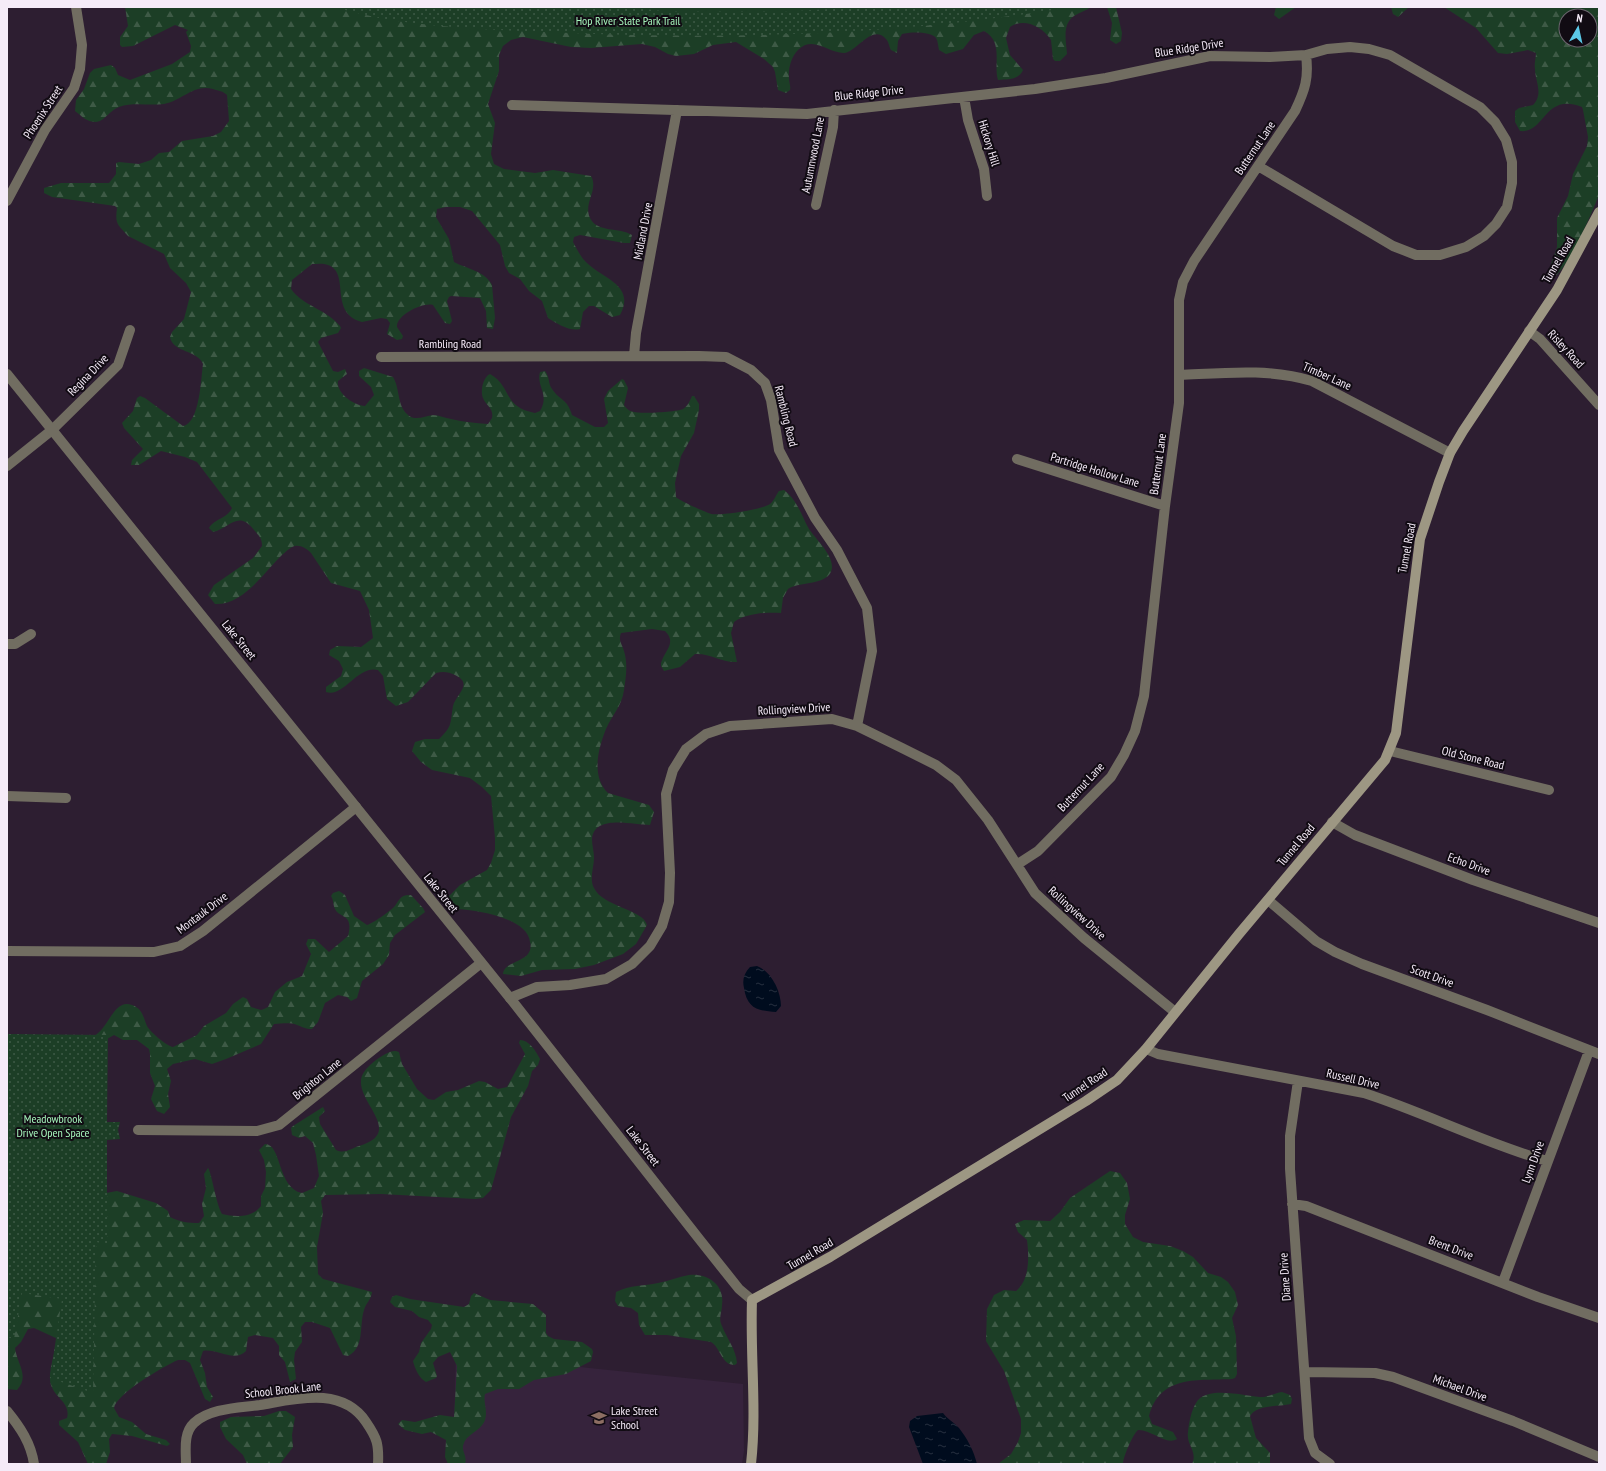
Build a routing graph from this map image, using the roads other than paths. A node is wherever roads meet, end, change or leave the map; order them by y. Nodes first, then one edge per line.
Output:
1 (76, 7) edge
2 (1306, 55) junction
3 (964, 97) junction
4 (512, 105) dead end
5 (677, 110) junction
6 (834, 110) junction
7 (1258, 166) junction
8 (987, 196) dead end
9 (7, 201) edge
10 (816, 205) dead end
11 (1599, 212) edge
12 (130, 330) dead end
13 (1529, 331) junction
14 (634, 356) junction
15 (381, 357) dead end
16 (7, 374) edge
17 (1180, 375) junction
18 (1599, 405) edge
19 (52, 430) junction
20 (1450, 453) junction
21 (1017, 460) dead end
22 (7, 466) edge
23 (1165, 506) junction
24 (31, 634) dead end
25 (7, 644) edge
26 (857, 726) junction
27 (1390, 751) junction
28 (1549, 790) dead end
29 (7, 796) edge
30 (66, 798) dead end
31 (356, 807) junction
32 (1332, 822) junction
33 (1018, 864) junction
34 (1268, 900) junction
35 (1599, 923) edge
36 (7, 951) edge
37 (481, 963) junction
38 (510, 998) junction
39 (1175, 1012) junction
40 (1146, 1049) junction
41 (1594, 1053) edge
42 (1298, 1081) junction
43 (138, 1130) dead end
44 (1547, 1161) junction
45 (1292, 1204) junction
46 (1503, 1282) junction
47 (752, 1300) junction
48 (1599, 1318) edge
49 (1306, 1372) junction
50 (7, 1411) edge
51 (1599, 1457) edge
52 (34, 1464) edge
53 (186, 1464) edge
54 (378, 1464) edge
55 (751, 1464) edge
56 (1330, 1464) edge

1 - 9 street, Phoenix Street
2 - 3 street, Blue Ridge Drive
2 - 7 street, Butternut Lane
2 - 7 street, Blue Ridge Drive
3 - 6 street, Blue Ridge Drive
3 - 8 street, Hickory Hill
4 - 5 street, Blue Ridge Drive
5 - 6 street, Blue Ridge Drive
5 - 14 street, Midland Drive
6 - 10 street, Autumnwood Lane
7 - 17 street, Butternut Lane
11 - 13 main road, Tunnel Road
12 - 19 street, Regina Drive
13 - 18 street, Risley Road
13 - 20 main road, Tunnel Road
14 - 15 street, Rambling Road
14 - 26 street, Rambling Road
16 - 19 street, Lake Street
17 - 20 street, Timber Lane
17 - 23 street, Butternut Lane
19 - 22 street, Regina Drive
19 - 31 street, Lake Street
20 - 27 main road, Tunnel Road
21 - 23 street, Partridge Hollow Lane
23 - 33 street, Butternut Lane
24 - 25 street
26 - 33 street, Rollingview Drive
26 - 38 street, Rollingview Drive
27 - 28 street, Old Stone Road
27 - 32 main road, Tunnel Road
29 - 30 street
31 - 36 street, Montauk Drive
31 - 37 street, Lake Street
32 - 34 main road, Tunnel Road
32 - 35 street, Echo Drive
33 - 39 street, Rollingview Drive
34 - 39 main road, Tunnel Road
34 - 41 street, Scott Drive
37 - 38 street, Lake Street
37 - 43 street, Brighton Lane
38 - 47 street, Lake Street
39 - 40 main road, Tunnel Road
40 - 42 street, Russell Drive
40 - 47 main road, Tunnel Road
41 - 44 street, Lynn Drive
42 - 44 street, Russell Drive
42 - 45 street, Diane Drive
44 - 46 street, Lynn Drive
45 - 46 street, Brent Drive
45 - 49 street, Diane Drive
46 - 48 street, Brent Drive
47 - 55 main road
49 - 51 street, Michael Drive
49 - 56 street, Diane Drive
50 - 52 street
53 - 54 street, School Brook Lane

